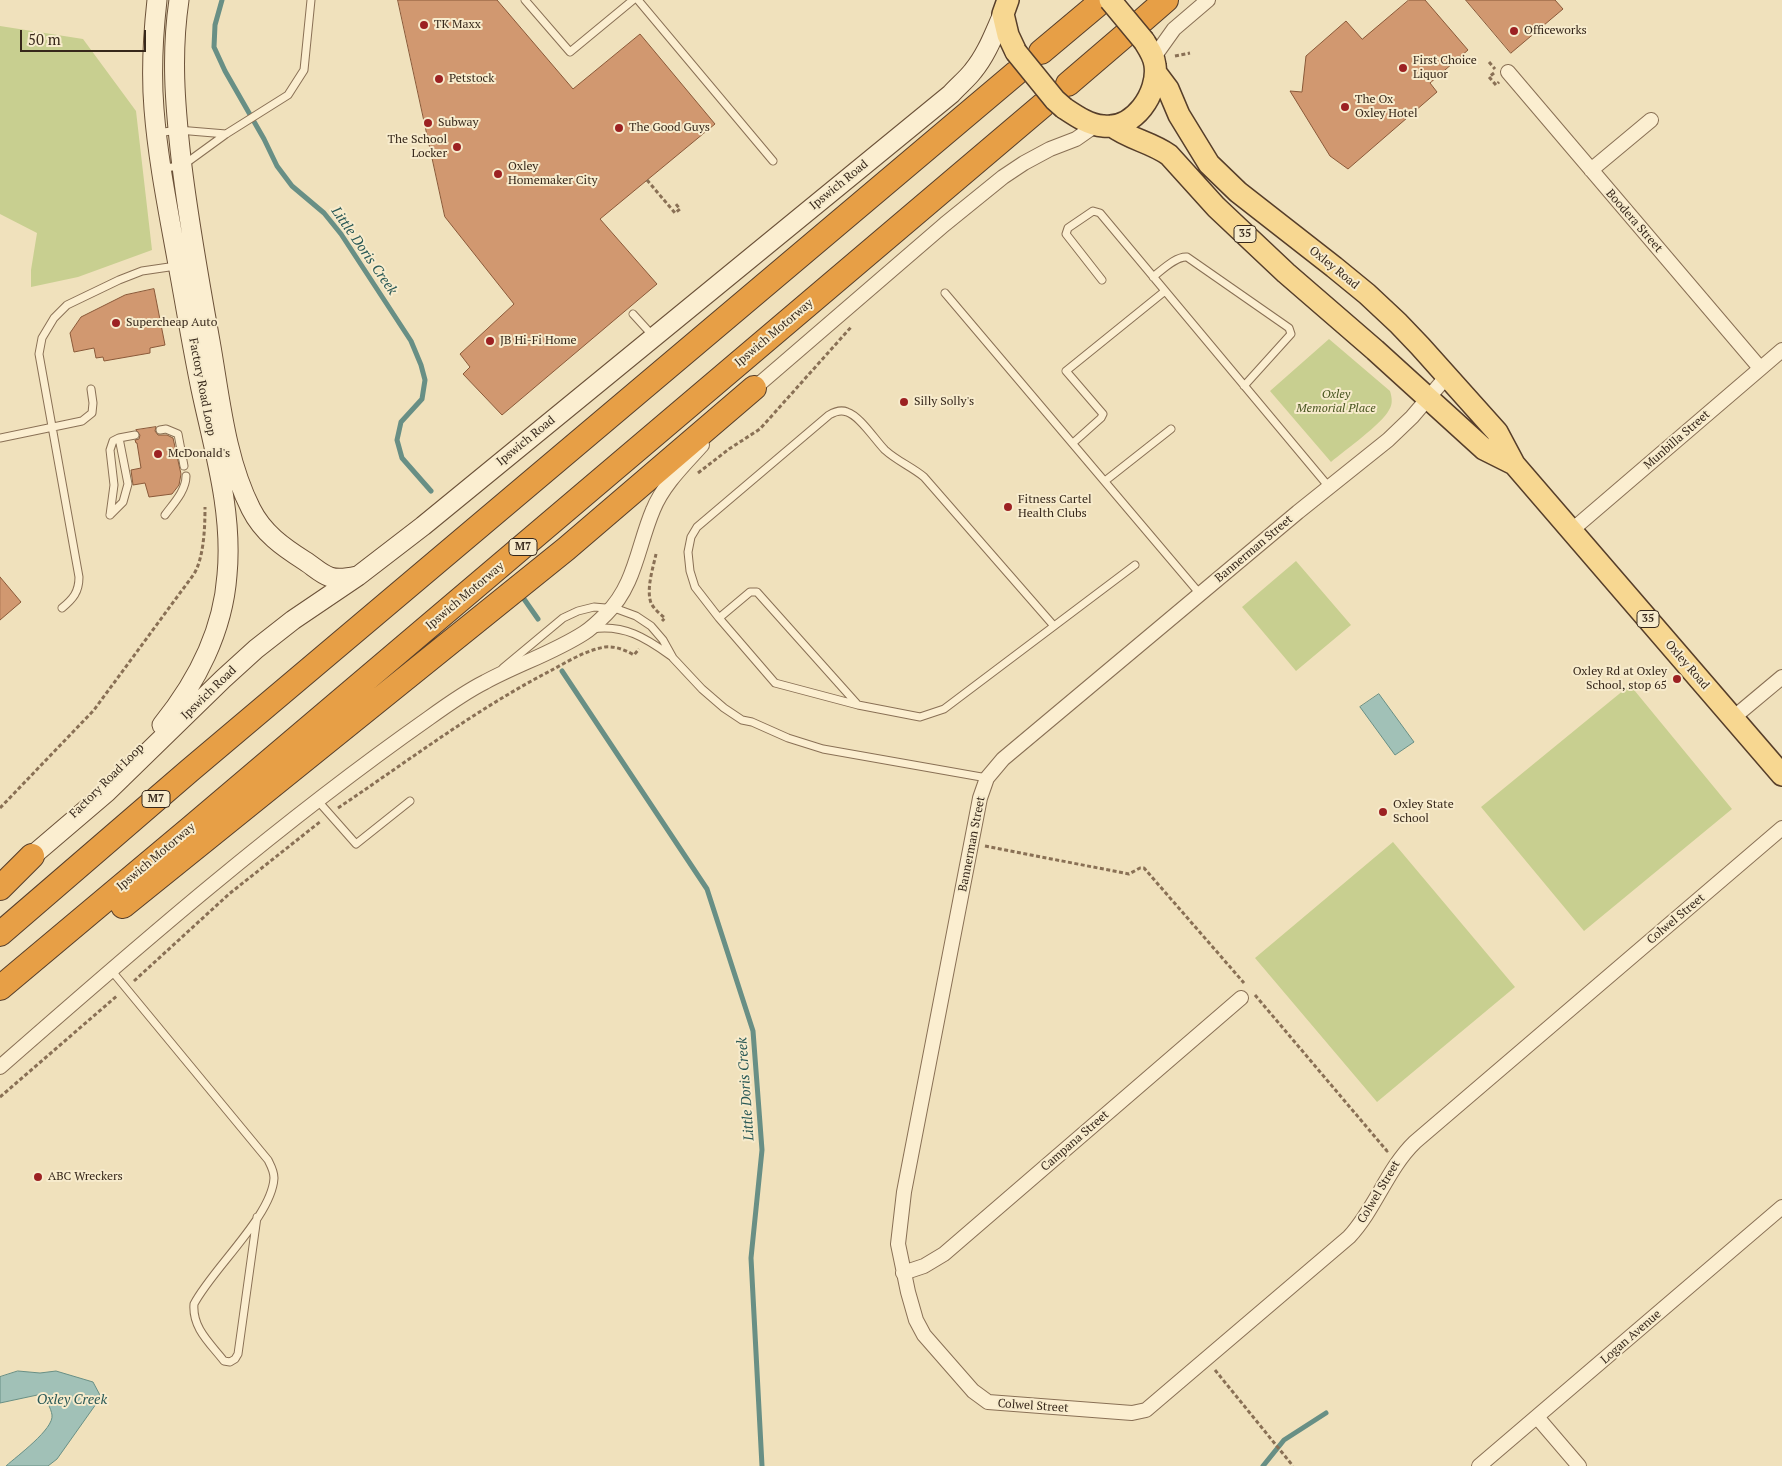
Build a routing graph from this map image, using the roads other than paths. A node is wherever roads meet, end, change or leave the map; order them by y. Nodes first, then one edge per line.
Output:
1 (157, 0) edge
2 (179, 0) edge
3 (311, 0) edge
4 (525, 0) edge
5 (633, 0) edge
6 (638, 0) edge
7 (1166, 0) edge
8 (1208, 0) edge
9 (1104, 2) edge
10 (1003, 7) edge
11 (1144, 45) junction
12 (1041, 52) dead end
13 (1016, 63) junction
14 (1508, 72) dead end
15 (1068, 84) dead end
16 (1054, 107) junction
17 (1651, 120) dead end
18 (1104, 125) junction
19 (178, 130) junction
20 (157, 133) junction
21 (226, 134) junction
22 (773, 161) dead end
23 (182, 166) junction
24 (161, 168) junction
25 (1590, 170) junction
26 (187, 264) junction
27 (1153, 277) junction
28 (1102, 280) dead end
29 (1165, 291) junction
30 (945, 293) dead end
31 (633, 314) dead end
32 (653, 337) junction
33 (1782, 350) edge
34 (1760, 368) junction
35 (1447, 376) junction
36 (1244, 386) junction
37 (754, 388) junction
38 (91, 389) dead end
39 (1428, 398) junction
40 (53, 427) junction
41 (1171, 429) dead end
42 (160, 430) dead end
43 (134, 435) dead end
44 (0, 438) edge
45 (120, 438) junction
46 (1072, 443) junction
47 (1514, 464) junction
48 (184, 466) dead end
49 (186, 476) dead end
50 (1105, 481) junction
51 (1329, 487) junction
52 (165, 516) dead end
53 (1572, 530) junction
54 (1135, 565) dead end
55 (358, 576) junction
56 (1200, 594) junction
57 (62, 608) dead end
58 (612, 608) junction
59 (719, 618) junction
60 (1054, 626) junction
61 (589, 630) junction
62 (674, 658) junction
63 (1782, 677) edge
64 (485, 682) junction
65 (858, 705) junction
66 (1733, 718) junction
67 (1782, 775) edge
68 (987, 778) junction
69 (318, 801) junction
70 (410, 801) dead end
71 (1782, 828) edge
72 (32, 856) junction
73 (0, 888) edge
74 (0, 934) edge
75 (111, 970) junction
76 (0, 988) edge
77 (1246, 994) road end
78 (0, 1007) edge
79 (0, 1067) edge
80 (1782, 1207) edge
81 (258, 1217) junction
82 (903, 1273) junction
83 (983, 1400) joint
84 (1537, 1417) junction
85 (1479, 1466) edge
86 (1580, 1466) edge

1 - 20 main road, Factory Road Loop
2 - 19 main road, Factory Road Loop
3 - 21 lane
4 - 5 lane
6 - 22 lane
7 - 11 highway
8 - 11 street
9 - 11 main road, 35, bridge
9 - 12 highway
10 - 13 main road, 35
10 - 32 main road, Ipswich Road
11 - 15 highway
11 - 18 main road
11 - 35 main road, Oxley Road / 35
13 - 16 main road, 35, bridge
13 - 74 highway, M7
14 - 25 street, Boodera Street
16 - 18 main road, 35
16 - 76 highway, Ipswich Motorway / M7
17 - 25 street
18 - 37 street
18 - 39 main road, Oxley Road / 35
19 - 20 lane
19 - 21 lane
19 - 23 main road, Factory Road Loop
20 - 24 main road, Factory Road Loop
21 - 23 lane
23 - 24 lane
23 - 26 main road, Factory Road Loop
24 - 26 main road, Factory Road Loop
25 - 34 street, Boodera Street
26 - 40 lane
26 - 55 main road, Factory Road Loop
26 - 72 main road, Factory Road Loop
27 - 28 lane
27 - 29 lane
27 - 36 lane
29 - 36 lane
29 - 46 lane
30 - 46 lane
31 - 32 lane
32 - 55 main road, Ipswich Road
33 - 34 street, Munbilla Street
34 - 53 street, Munbilla Street
35 - 39 street, Bannerman Street
35 - 47 main road, Oxley Road / 35
36 - 51 lane
37 - 58 street
37 - 78 highway
38 - 40 lane
39 - 47 main road, Oxley Road / 35
39 - 51 street, Bannerman Street
40 - 44 lane
40 - 57 lane
41 - 50 lane
42 - 48 lane
43 - 45 lane
45 - 45 lane
46 - 50 lane
47 - 53 main road, Oxley Road / 35
49 - 52 lane
50 - 56 lane
51 - 56 street, Bannerman Street
53 - 66 main road, Oxley Road / 35
54 - 60 lane
55 - 72 main road, Ipswich Road
56 - 68 street, Bannerman Street
58 - 61 street
58 - 62 lane
58 - 64 lane
59 - 60 lane
59 - 65 lane
59 - 65 lane
60 - 65 lane
61 - 62 lane
61 - 64 street
62 - 68 lane
63 - 66 street
64 - 69 street
66 - 67 main road, Oxley Road / 35
68 - 82 street, Bannerman Street
69 - 70 lane
69 - 75 street
71 - 83 street, Colwel Street
72 - 73 highway
75 - 79 street
75 - 81 lane
77 - 82 street, Campana Street
80 - 84 street, Logan Avenue
81 - 81 lane
82 - 83 street, Bannerman Street
84 - 85 street, Logan Avenue
84 - 86 street

